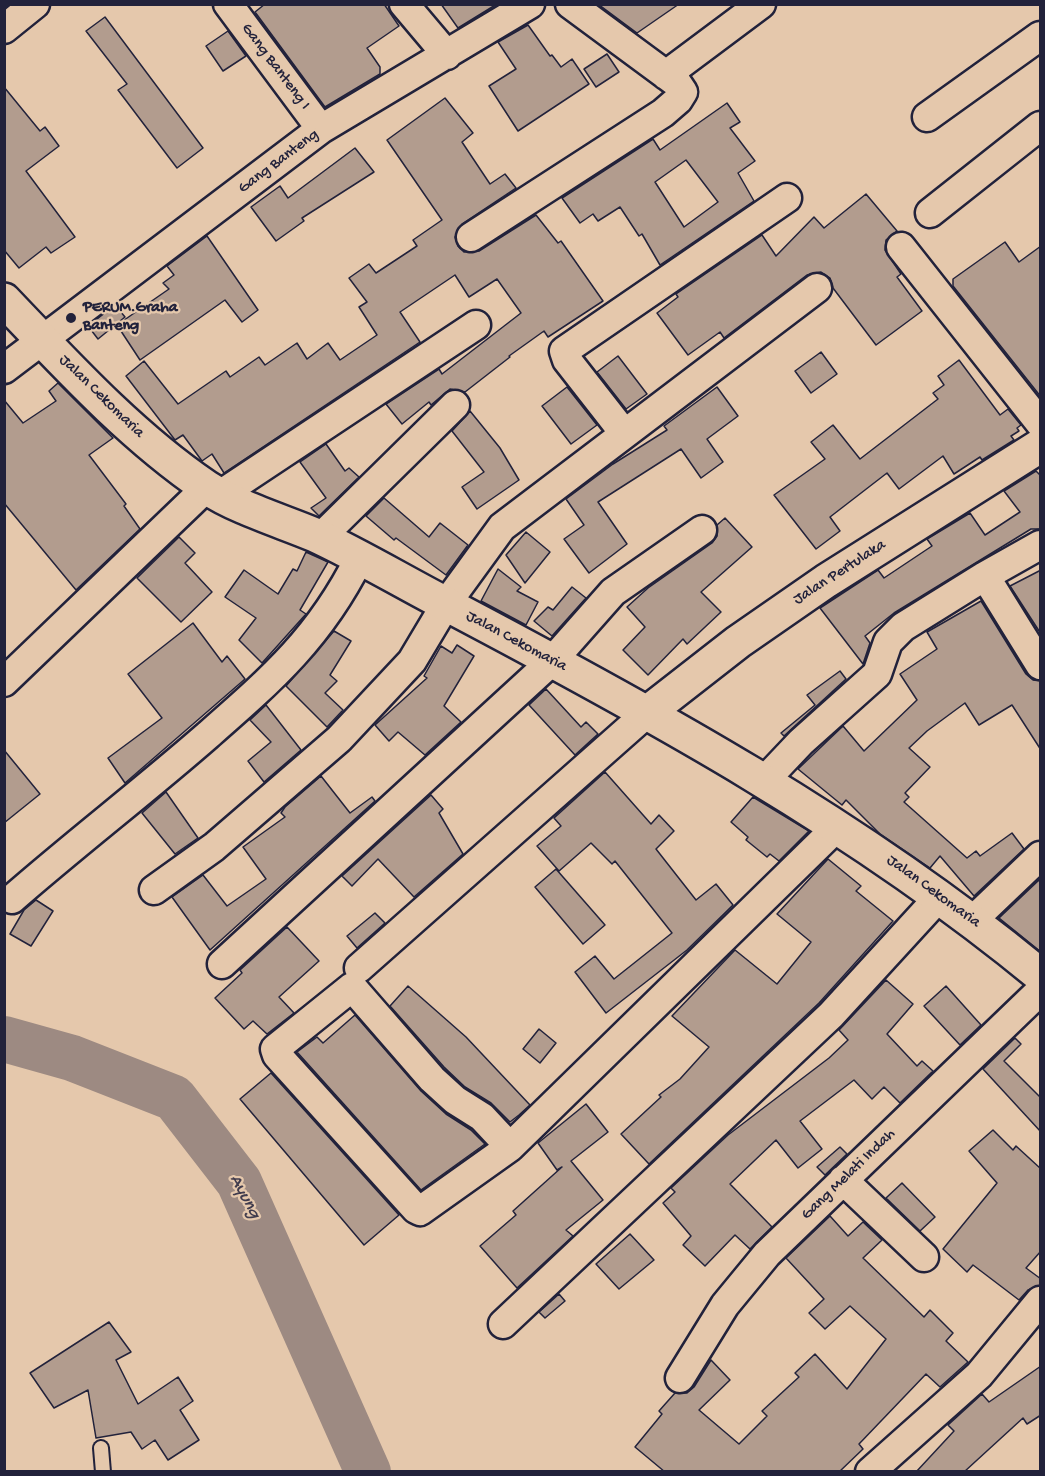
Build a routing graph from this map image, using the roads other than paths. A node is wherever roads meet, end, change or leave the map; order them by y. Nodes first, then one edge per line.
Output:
1 (34, 4) edge
2 (228, 4) edge
3 (404, 4) edge
4 (530, 4) edge
5 (570, 4) edge
6 (760, 4) edge
7 (4, 29) edge
8 (1041, 36) edge
9 (447, 55) junction
10 (666, 75) junction
11 (927, 117) dead end
12 (1041, 126) edge
13 (321, 129) junction
14 (787, 198) dead end
15 (930, 213) dead end
16 (471, 237) dead end
17 (901, 247) dead end
18 (817, 288) dead end
19 (4, 300) edge
20 (476, 325) dead end
21 (42, 340) junction
22 (4, 369) edge
23 (454, 405) dead end
24 (1041, 423) edge
25 (624, 433) junction
26 (1041, 446) edge
27 (213, 491) junction
28 (702, 530) dead end
29 (320, 538) junction
30 (1041, 545) edge
31 (359, 559) junction
32 (986, 576) junction
33 (446, 604) junction
34 (552, 661) junction
35 (1041, 665) edge
36 (4, 682) edge
37 (647, 713) junction
38 (765, 780) junction
39 (838, 826) junction
40 (1041, 856) edge
41 (154, 890) dead end
42 (940, 896) junction
43 (12, 899) dead end
44 (973, 920) junction
45 (222, 964) dead end
46 (359, 968) dead end
47 (1041, 975) edge
48 (1041, 991) edge
49 (510, 1147) junction
50 (843, 1180) junction
51 (924, 1257) dead end
52 (1041, 1301) edge
53 (503, 1323) dead end
54 (680, 1378) dead end
55 (101, 1448) dead end
56 (103, 1472) edge
57 (870, 1472) edge

1 - 7 street
2 - 13 street, Gang Banteng I
3 - 9 street
4 - 9 street, Gang Banteng
5 - 10 street
6 - 10 street
8 - 11 street
9 - 13 street, Gang Banteng
10 - 16 street
12 - 15 street
13 - 21 street, Gang Banteng
14 - 25 street
17 - 24 street
18 - 25 street
19 - 21 street, Jalan Cekomaria
20 - 27 street
21 - 22 street, Gang Banteng
21 - 27 street, Jalan Cekomaria
23 - 29 street
25 - 33 street
26 - 37 street, Jalan Pertulaka
27 - 29 street, Jalan Cekomaria
27 - 36 street
28 - 34 street
29 - 31 street, Jalan Cekomaria
30 - 32 street
31 - 33 street, Jalan Cekomaria
31 - 43 street
32 - 35 street
32 - 38 street
33 - 34 street, Jalan Cekomaria
33 - 41 street
34 - 37 street, Jalan Cekomaria
34 - 45 street
37 - 38 street, Jalan Cekomaria
37 - 46 street
38 - 39 street, Jalan Cekomaria
39 - 42 street, Jalan Cekomaria
39 - 49 street
40 - 44 street
42 - 44 street, Jalan Cekomaria
42 - 53 street
44 - 47 street, Jalan Cekomaria
48 - 50 street, Gang Melati Indah
49 - 49 street
50 - 51 street
50 - 54 street, Gang Melati Indah
52 - 57 street
55 - 56 lane

